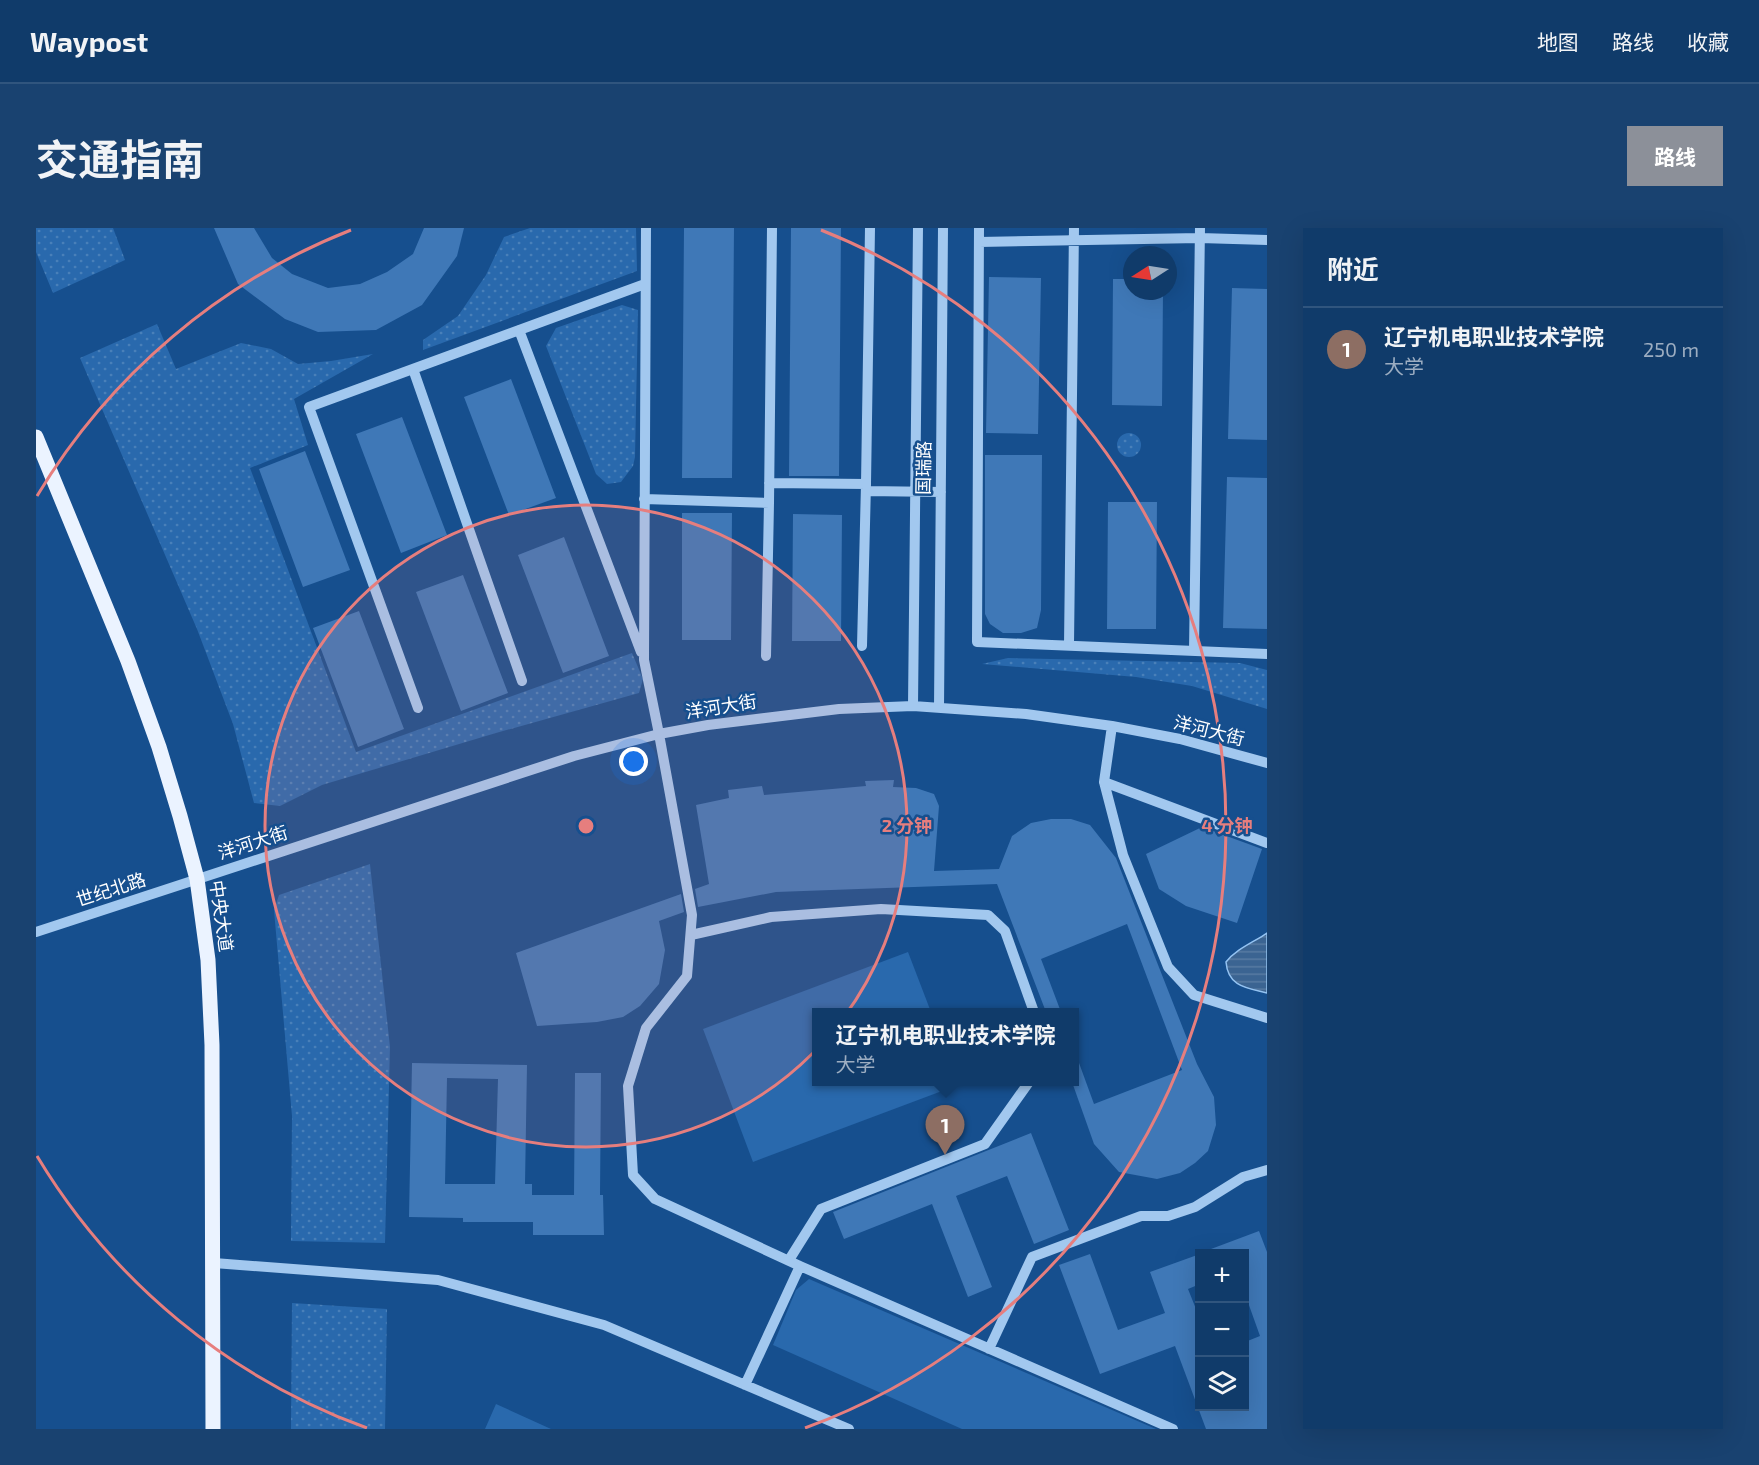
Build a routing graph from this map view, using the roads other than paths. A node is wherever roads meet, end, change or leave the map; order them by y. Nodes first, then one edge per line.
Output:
1 (646, 228) edge
2 (772, 228) edge
3 (870, 228) edge
4 (918, 228) edge
5 (943, 228) edge
6 (979, 228) edge
7 (1074, 228) edge
8 (1200, 233) edge
9 (1074, 240) junction
10 (1267, 240) edge
11 (979, 242) junction
12 (645, 284) junction
13 (519, 330) junction
14 (413, 369) junction
15 (36, 437) edge
16 (769, 483) junction
17 (866, 488) junction
18 (915, 492) junction
19 (941, 492) junction
20 (644, 499) junction
21 (769, 503) junction
22 (1069, 645) junction
23 (862, 646) dead end
24 (1194, 650) junction
25 (1267, 654) edge
26 (766, 656) dead end
27 (644, 660) junction
28 (522, 681) dead end
29 (913, 706) junction
30 (418, 708) dead end
31 (939, 708) junction
32 (1113, 726) junction
33 (660, 734) junction
34 (1267, 763) edge
35 (1104, 782) junction
36 (1267, 843) edge
37 (197, 879) junction
38 (36, 932) edge
39 (690, 935) junction
40 (1033, 1008) edge
41 (1267, 1018) edge
42 (1026, 1086) edge
43 (1267, 1170) edge
44 (789, 1260) junction
45 (214, 1263) junction
46 (800, 1266) junction
47 (989, 1348) junction
48 (745, 1385) junction
49 (213, 1429) edge
50 (849, 1429) edge
51 (1173, 1429) edge

1 - 12 street
2 - 16 street
3 - 17 street
4 - 18 street, 国瑞路
5 - 19 street, 国瑞路
6 - 11 street
7 - 9 street
8 - 9 street
8 - 10 street
8 - 24 street
9 - 11 street
9 - 22 street
11 - 22 street
12 - 13 street
12 - 20 street
13 - 14 street
13 - 27 street
14 - 28 street
14 - 30 street
15 - 37 main road, 中央大道
16 - 17 street
16 - 21 street
17 - 18 street
17 - 23 street
18 - 19 street
18 - 29 street, 国瑞路
19 - 31 street, 国瑞路
20 - 21 street
20 - 27 street
21 - 26 street
22 - 24 street
24 - 25 street
27 - 33 street
29 - 31 street, 洋河大街
29 - 33 street, 洋河大街
31 - 32 street, 洋河大街
32 - 34 street, 洋河大街
32 - 35 street
33 - 37 street, 洋河大街
33 - 39 street
35 - 36 street
35 - 41 street
37 - 38 street, 世纪北路
37 - 45 main road, 中央大道
39 - 40 street
39 - 44 street
42 - 44 street
43 - 47 street
44 - 46 street
45 - 48 street
45 - 49 main road, 中央大道
46 - 47 street
46 - 48 street
47 - 51 street
48 - 50 street

